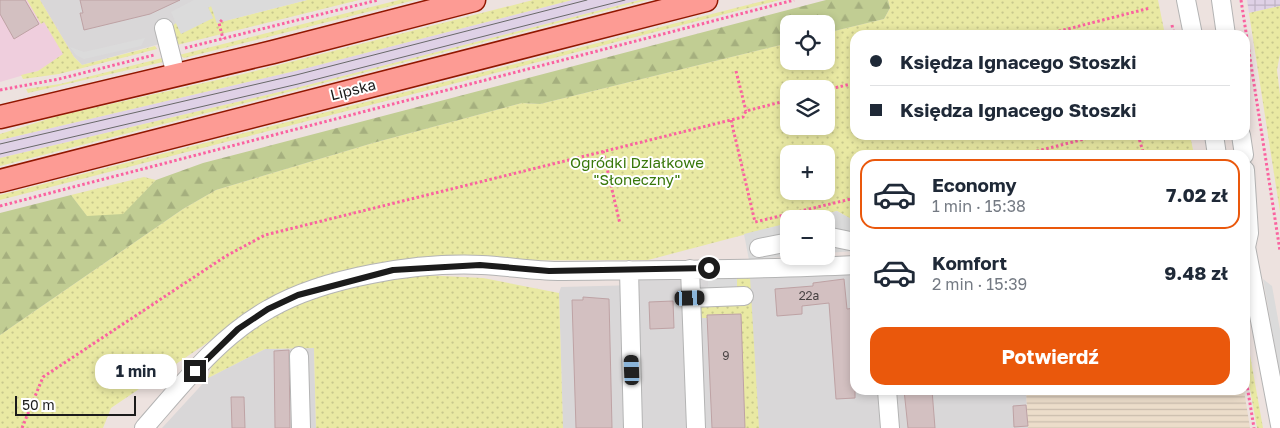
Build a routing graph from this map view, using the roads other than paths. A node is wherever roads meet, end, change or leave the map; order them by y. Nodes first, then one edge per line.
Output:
1 (474, 0) edge
2 (706, 0) edge
3 (1186, 0) edge
4 (1221, 0) edge
5 (164, 28) dead end
6 (1192, 30) edge
7 (1225, 30) edge
8 (176, 75) junction
9 (0, 117) edge
10 (0, 181) edge
11 (835, 238) edge
12 (850, 241) edge
13 (780, 244) edge
14 (759, 248) dead end
15 (850, 265) edge
16 (690, 268) junction
17 (629, 270) junction
18 (1250, 272) edge
19 (744, 296) dead end
20 (690, 298) junction
21 (300, 356) dead end
22 (887, 395) edge
23 (1280, 425) edge
24 (144, 428) edge
25 (301, 428) edge
26 (633, 428) edge
27 (696, 428) edge
28 (890, 428) edge

1 - 8 main road
2 - 10 main road, Lipska
3 - 6 street
4 - 7 street
5 - 8 street
8 - 9 main road
11 - 12 street
13 - 14 street
15 - 16 street
16 - 17 street
16 - 20 street
17 - 24 street
17 - 26 street
18 - 23 street
19 - 20 street
20 - 27 street
21 - 25 street
22 - 28 street

